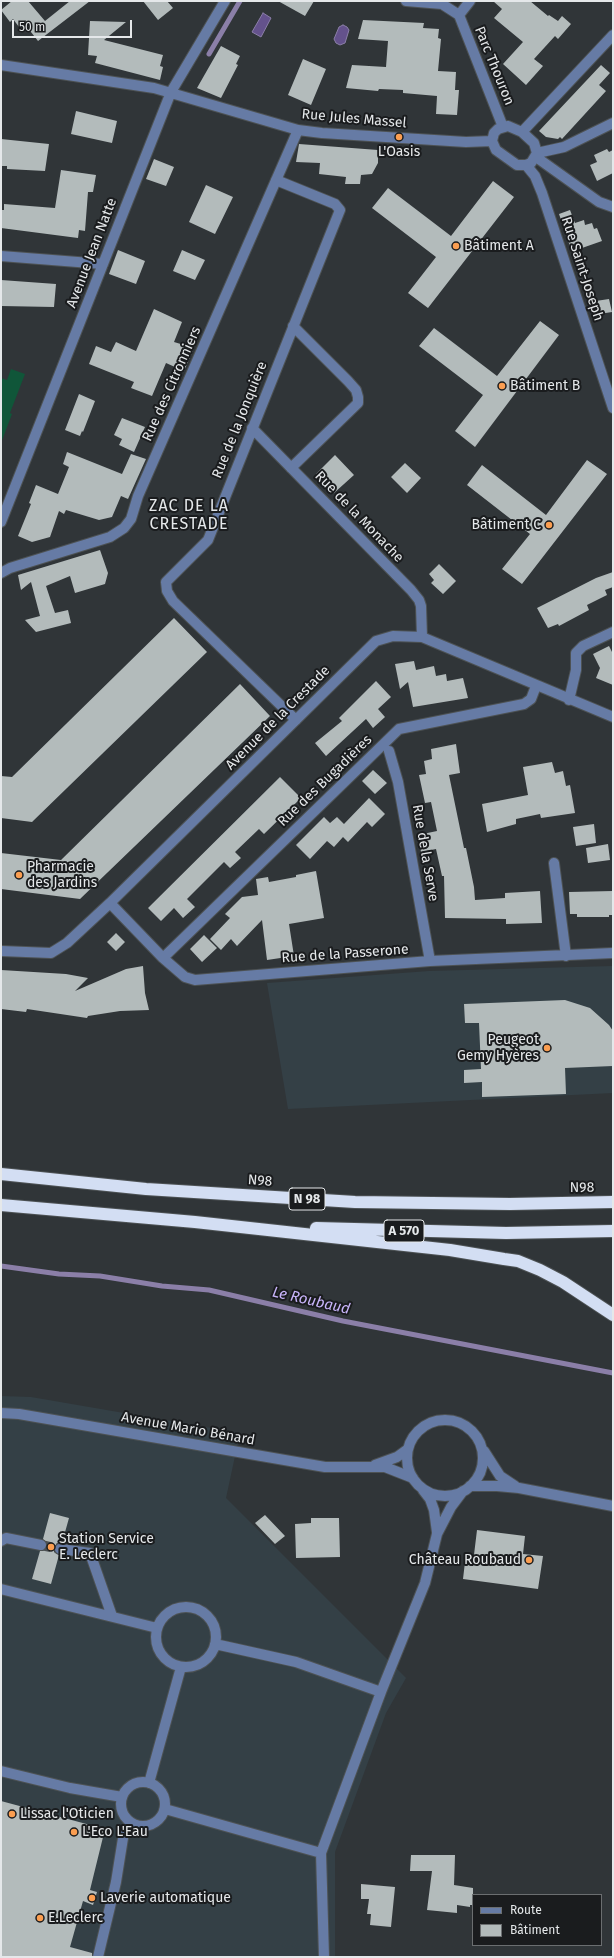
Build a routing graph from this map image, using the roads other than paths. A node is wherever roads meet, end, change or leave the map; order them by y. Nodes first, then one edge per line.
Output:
1 (225, 1) edge
2 (406, 1) edge
3 (470, 1) edge
4 (459, 15) junction
5 (613, 35) edge
6 (1, 65) edge
7 (170, 92) junction
8 (613, 123) edge
9 (503, 127) junction
10 (298, 130) junction
11 (522, 132) junction
12 (492, 141) junction
13 (536, 155) junction
14 (526, 165) junction
15 (276, 180) junction
16 (613, 207) edge
17 (1, 256) edge
18 (103, 264) junction
19 (293, 326) junction
20 (613, 408) edge
21 (252, 428) junction
22 (291, 468) junction
23 (1, 522) edge
24 (1, 573) edge
25 (613, 632) edge
26 (422, 637) junction
27 (536, 686) junction
28 (569, 700) junction
29 (613, 717) edge
30 (296, 720) junction
31 (389, 751) dead end
32 (554, 863) dead end
33 (110, 903) junction
34 (1, 951) edge
35 (613, 952) edge
36 (566, 956) junction
37 (164, 958) junction
38 (430, 961) junction
39 (1, 1174) edge
40 (613, 1202) edge
41 (1, 1205) edge
42 (195, 1222) junction
43 (613, 1231) edge
44 (613, 1315) edge
45 (1, 1413) edge
46 (408, 1449) junction
47 (482, 1449) junction
48 (372, 1466) junction
49 (413, 1478) junction
50 (422, 1488) junction
51 (519, 1488) junction
52 (467, 1489) junction
53 (613, 1506) edge
54 (437, 1534) junction
55 (1, 1541) edge
56 (41, 1545) tunnel mouth
57 (60, 1549) tunnel mouth
58 (1, 1589) edge
59 (112, 1616) junction
60 (157, 1628) junction
61 (215, 1644) junction
62 (180, 1667) junction
63 (381, 1692) junction
64 (1, 1771) edge
65 (149, 1783) junction
66 (122, 1797) junction
67 (165, 1808) junction
68 (133, 1824) junction
69 (321, 1853) junction
70 (98, 1957) edge
71 (324, 1957) edge

1 - 7 street, Avenue Jean Natte
2 - 4 street, Parc Thouron
3 - 4 street, Parc Thouron
4 - 9 street, Parc Thouron
5 - 11 street
6 - 7 street, Rue Jules Massel
7 - 10 street, Rue Jules Massel
7 - 18 street, Avenue Jean Natte
8 - 13 street
9 - 11 street
9 - 12 street
10 - 12 street, Rue Jules Massel
10 - 15 street, Rue des Citronniers
11 - 13 street
12 - 14 street
13 - 14 street
13 - 16 street
14 - 20 street, Rue Saint-Joseph
15 - 19 street, Rue de la Jonquière
15 - 24 street, Rue des Citronniers
17 - 18 street
18 - 23 street, Avenue Jean Natte
19 - 21 street, Rue de la Jonquière
19 - 22 street
21 - 22 street, Rue de la Monache
21 - 30 street, Rue de la Jonquière
22 - 26 street, Rue de la Monache
25 - 28 street
26 - 27 street, Avenue de la Crestade
26 - 30 street, Avenue de la Crestade
27 - 28 street, Avenue de la Crestade
27 - 37 street, Rue des Bugadières
28 - 29 street, Avenue de la Crestade
30 - 33 street, Avenue de la Crestade
31 - 38 street, Rue de la Serve
32 - 36 street
33 - 34 street, Avenue de la Crestade
33 - 37 street, Rue de la Passerone
35 - 36 street, Rue de la Passerone
36 - 38 street, Rue de la Passerone
37 - 38 street, Rue de la Passerone
39 - 40 highway, N98 / N 98
41 - 42 highway
42 - 43 highway, N 98 / A 570
42 - 44 highway
45 - 48 street, Avenue Mario Bénard
46 - 47 street
46 - 48 street, Avenue Mario Bénard
46 - 49 street
47 - 51 street
47 - 52 street
48 - 49 street, Avenue Mario Bénard
49 - 50 street
50 - 52 street
50 - 54 street
51 - 52 street
51 - 53 street
52 - 54 street
54 - 63 street
55 - 56 street
57 - 59 street
58 - 59 street
59 - 60 street
60 - 61 street
60 - 62 street
61 - 62 street
61 - 63 street
62 - 65 street
63 - 69 street
64 - 66 street
65 - 66 street
65 - 67 street
66 - 68 street
67 - 68 street
67 - 69 street
68 - 70 street
69 - 71 street

